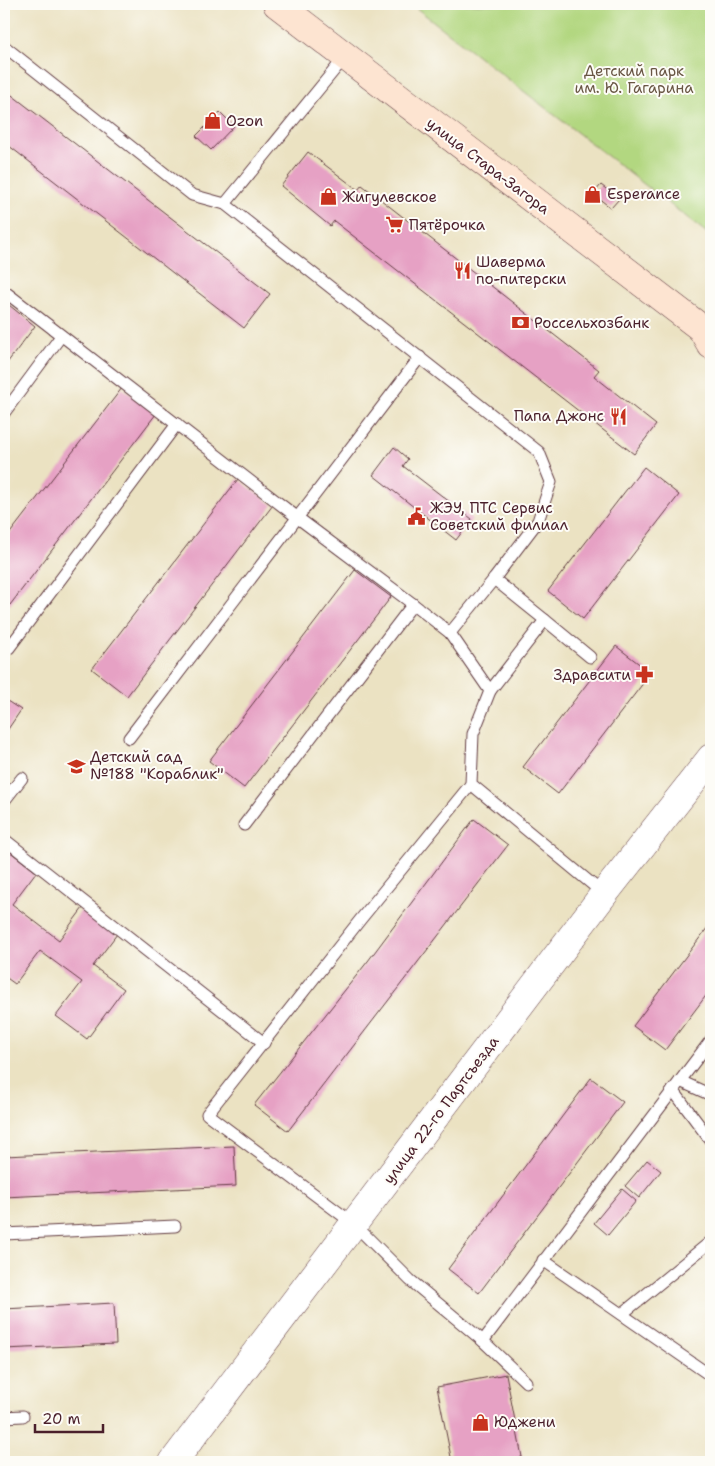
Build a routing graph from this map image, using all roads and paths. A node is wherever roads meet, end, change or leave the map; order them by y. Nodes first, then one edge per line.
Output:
1 (277, 4) edge
2 (4, 46) edge
3 (345, 57) junction
4 (225, 204) junction
5 (4, 292) edge
6 (708, 334) edge
7 (61, 336) junction
8 (420, 357) junction
9 (4, 413) edge
10 (177, 424) junction
11 (298, 518) junction
12 (494, 579) junction
13 (413, 604) junction
14 (545, 620) junction
15 (450, 633) junction
16 (9, 648) dead end
17 (590, 657) dead end
18 (490, 691) junction
19 (129, 738) dead end
20 (711, 758) edge
21 (22, 778) dead end
22 (471, 784) junction
23 (4, 801) edge
24 (244, 825) dead end
25 (4, 839) edge
26 (604, 894) junction
27 (711, 1040) edge
28 (264, 1043) junction
29 (677, 1086) junction
30 (711, 1095) edge
31 (711, 1141) edge
32 (354, 1224) junction
33 (175, 1226) dead end
34 (4, 1234) edge
35 (709, 1242) dead end
36 (544, 1260) junction
37 (622, 1314) junction
38 (483, 1341) junction
39 (711, 1376) edge
40 (526, 1382) dead end
41 (4, 1416) edge
42 (23, 1416) dead end
43 (173, 1462) edge

1 - 3 main road, улица Стара-Загора
2 - 4 lane
3 - 4 lane
3 - 6 main road, улица Стара-Загора
4 - 8 lane
5 - 7 lane
7 - 9 lane
7 - 10 lane
8 - 11 lane
8 - 12 lane
10 - 11 lane
10 - 16 lane
11 - 13 lane
11 - 19 lane
12 - 14 lane
12 - 15 lane
13 - 15 lane
13 - 24 lane
14 - 17 lane
14 - 18 lane
15 - 18 lane
18 - 22 lane
20 - 26 street, улица 22-го Партсъезда
21 - 23 lane
22 - 26 lane
22 - 28 lane
25 - 28 lane
26 - 32 street, улица 22-го Партсъезда
27 - 29 lane
28 - 32 lane
29 - 30 lane
29 - 31 lane
29 - 36 lane
32 - 38 lane
32 - 43 street, улица 22-го Партсъезда
33 - 34 lane
35 - 37 lane
36 - 37 lane
36 - 38 lane
37 - 39 lane
38 - 40 lane
41 - 42 lane

